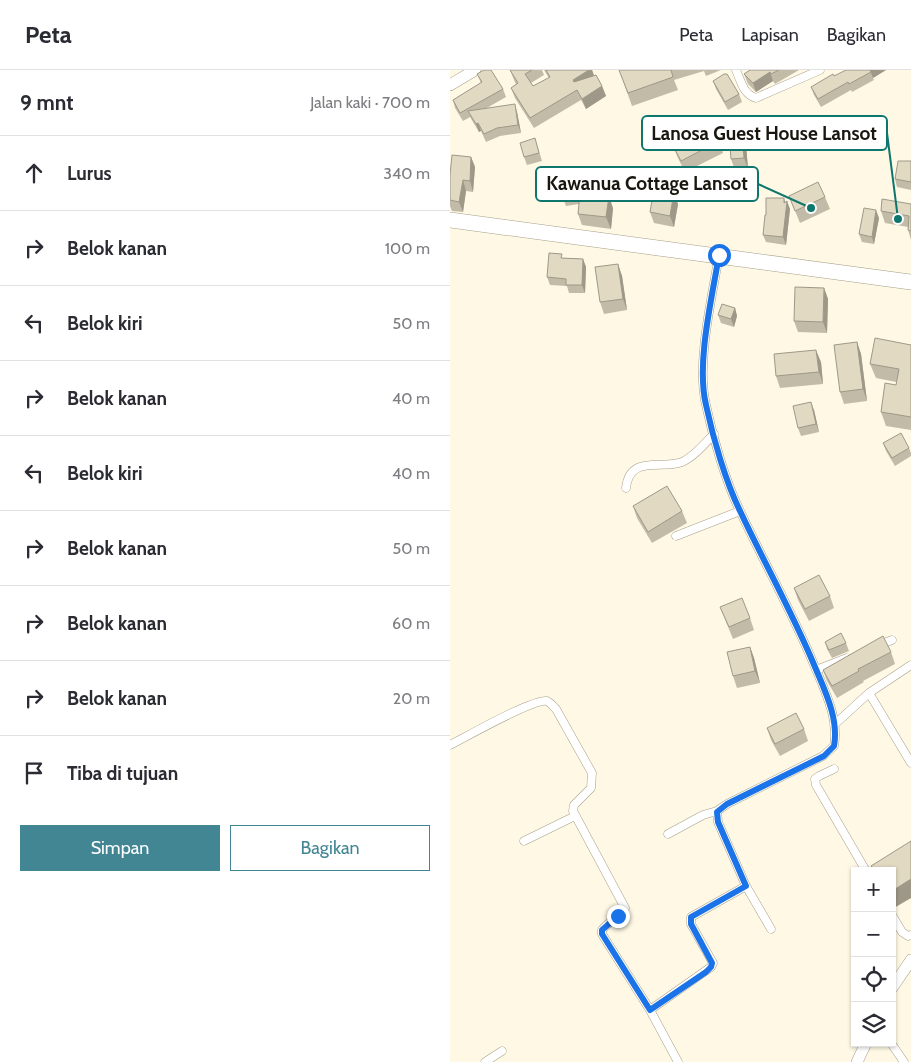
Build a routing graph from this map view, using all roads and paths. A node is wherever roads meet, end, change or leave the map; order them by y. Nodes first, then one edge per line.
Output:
1 (736, 70) edge
2 (820, 70) edge
3 (468, 72) edge
4 (450, 85) edge
5 (450, 220) edge
6 (719, 255) junction
7 (911, 282) edge
8 (714, 434) junction
9 (626, 488) dead end
10 (740, 511) junction
11 (676, 536) dead end
12 (892, 640) dead end
13 (867, 650) edge
14 (858, 653) edge
15 (911, 665) edge
16 (816, 670) junction
17 (869, 693) junction
18 (834, 725) junction
19 (450, 745) edge
20 (911, 763) edge
21 (834, 769) dead end
22 (717, 812) junction
23 (575, 816) junction
24 (668, 834) dead end
25 (524, 841) dead end
26 (864, 867) edge
27 (746, 886) junction
28 (896, 922) edge
29 (771, 929) dead end
30 (911, 935) edge
31 (911, 960) edge
32 (896, 982) edge
33 (650, 1010) junction
34 (864, 1047) edge
35 (894, 1047) edge
36 (502, 1051) dead end
37 (485, 1062) edge
38 (678, 1062) edge
39 (857, 1062) edge
40 (904, 1062) edge

1 - 2 street
3 - 4 street
5 - 6 highway
6 - 7 highway
6 - 8 street
8 - 9 street
8 - 10 street
10 - 11 street
10 - 16 street
12 - 13 street
14 - 16 street
15 - 17 street
16 - 18 street
17 - 18 street
17 - 20 street
18 - 22 street
19 - 23 street
21 - 26 street
22 - 24 street
22 - 27 street
23 - 25 street
23 - 33 street
27 - 29 street
27 - 33 street
28 - 30 street
31 - 32 street
33 - 38 street
34 - 39 street
35 - 40 street
36 - 37 street

